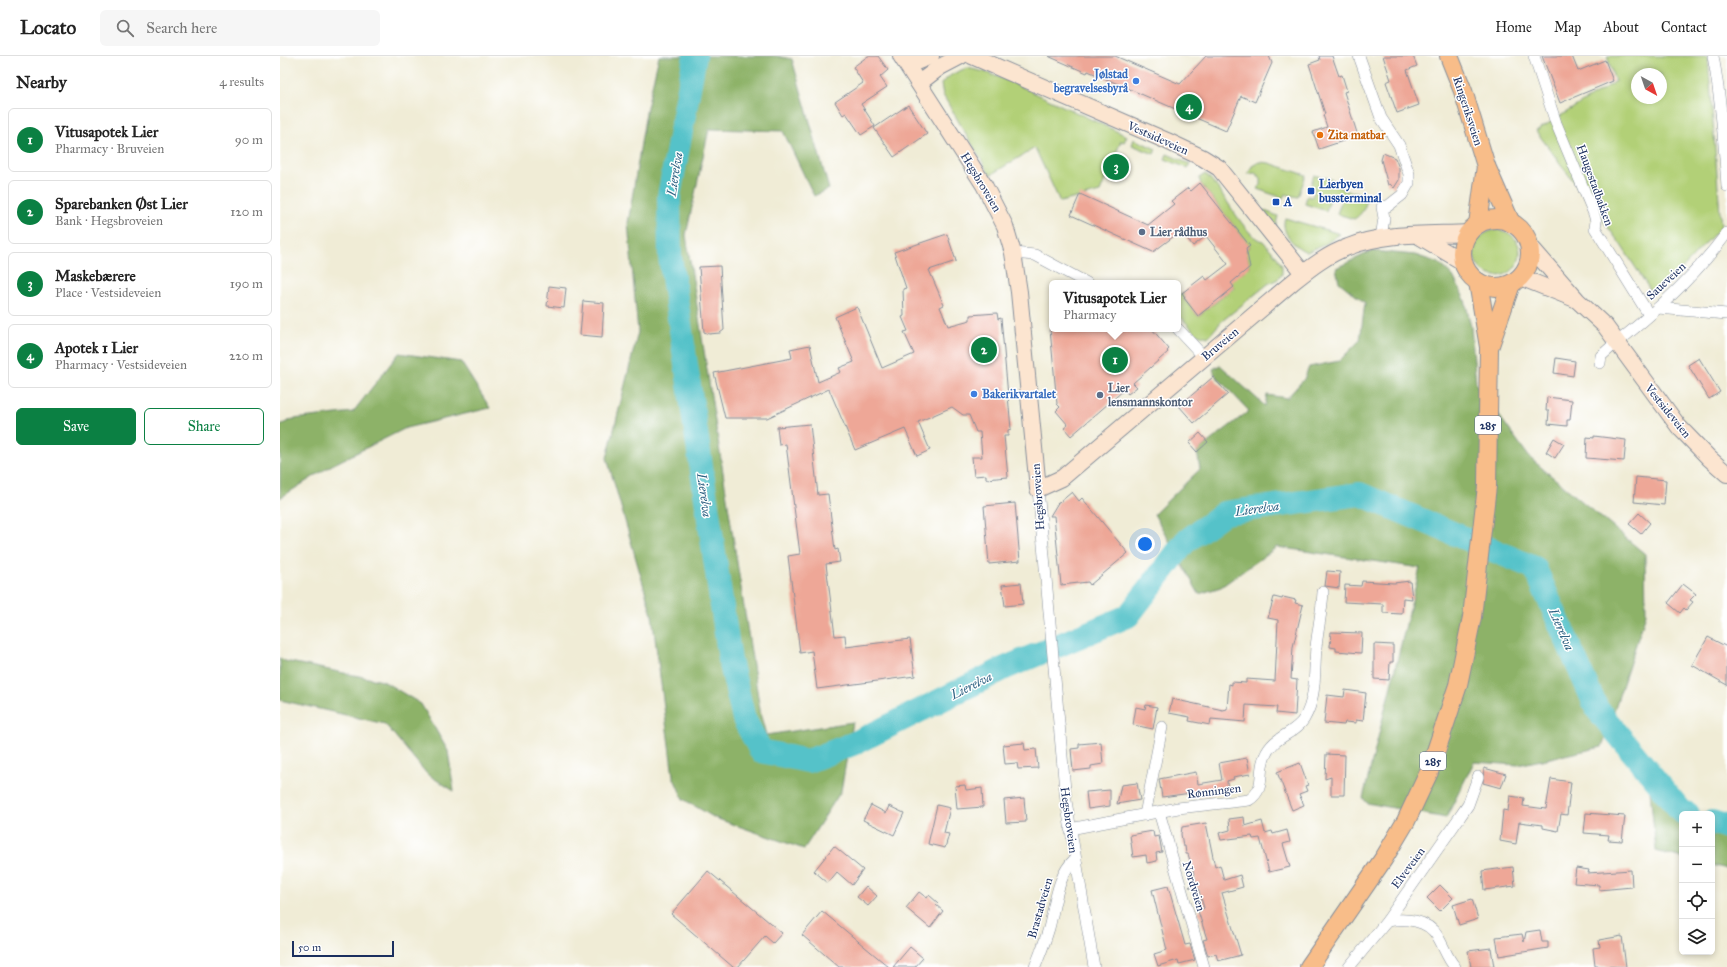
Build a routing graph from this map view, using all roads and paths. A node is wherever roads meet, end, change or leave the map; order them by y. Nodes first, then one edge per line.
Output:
1 (931, 56) edge
2 (962, 56) edge
3 (1359, 56) edge
4 (1449, 56) edge
5 (1534, 56) edge
6 (1713, 56) edge
7 (904, 61) edge
8 (919, 83) junction
9 (1486, 166) junction
10 (1727, 186) edge
11 (1511, 223) junction
12 (1474, 228) junction
13 (1727, 233) edge
14 (1419, 236) junction
15 (1381, 238) junction
16 (1530, 246) junction
17 (1013, 253) junction
18 (1463, 262) junction
19 (1303, 273) junction
20 (1081, 280) edge
21 (1516, 281) junction
22 (1478, 282) junction
23 (1577, 300) junction
24 (1658, 308) junction
25 (1727, 314) edge
26 (1649, 315) junction
27 (1181, 332) edge
28 (1617, 342) junction
29 (1489, 347) junction
30 (1204, 357) junction
31 (1600, 363) dead end
32 (1727, 474) edge
33 (1038, 489) junction
34 (1323, 592) dead end
35 (1162, 727) dead end
36 (1478, 777) dead end
37 (1159, 812) junction
38 (1145, 815) junction
39 (1070, 829) junction
40 (1075, 859) junction
41 (1387, 921) junction
42 (1035, 967) edge
43 (1094, 967) edge
44 (1204, 967) edge
45 (1309, 967) edge
46 (1349, 967) edge
47 (1455, 967) edge

1 - 7 street
2 - 8 street, Vestsideveien
2 - 19 street, Vestsideveien
3 - 15 street
4 - 9 main road, Ringeriksveien
5 - 26 street, Haugestadbakken
6 - 10 street
7 - 8 street, Hegsbroveien
8 - 17 street, Hegsbroveien
9 - 11 main road, Ringeriksveien
9 - 12 main road, Ringeriksveien
11 - 12 main road
11 - 16 main road, Ringeriksveien
12 - 14 street, Bruveien
12 - 18 main road, Ringeriksveien
13 - 24 street, Saueveien
14 - 15 street, Bruveien
14 - 18 street
15 - 19 street, Bruveien
16 - 21 main road, 285
16 - 23 street, Vestsideveien
17 - 20 street
17 - 33 street, Hegsbroveien
18 - 22 main road, 285
19 - 30 street, Bruveien
21 - 22 main road
21 - 23 street, Vestsideveien
21 - 29 main road, 285
22 - 29 main road, 285
23 - 28 street, Vestsideveien
24 - 25 street
24 - 26 street, Saueveien
26 - 28 street, Saueveien
27 - 30 street
28 - 31 street
28 - 32 street, Vestsideveien
29 - 45 main road, 285
30 - 33 street, Bruveien
33 - 39 street, Hegsbroveien
34 - 37 street, Rønningen
35 - 38 street
36 - 41 street, Elveveien
37 - 38 street, Rønningen
37 - 44 street, Nordveien
38 - 39 street, Rønningen
39 - 40 street, Hegsbroveien
40 - 42 street, Brastadveien
40 - 43 street, Hegsbroveien
41 - 46 street, Elveveien
41 - 47 street

